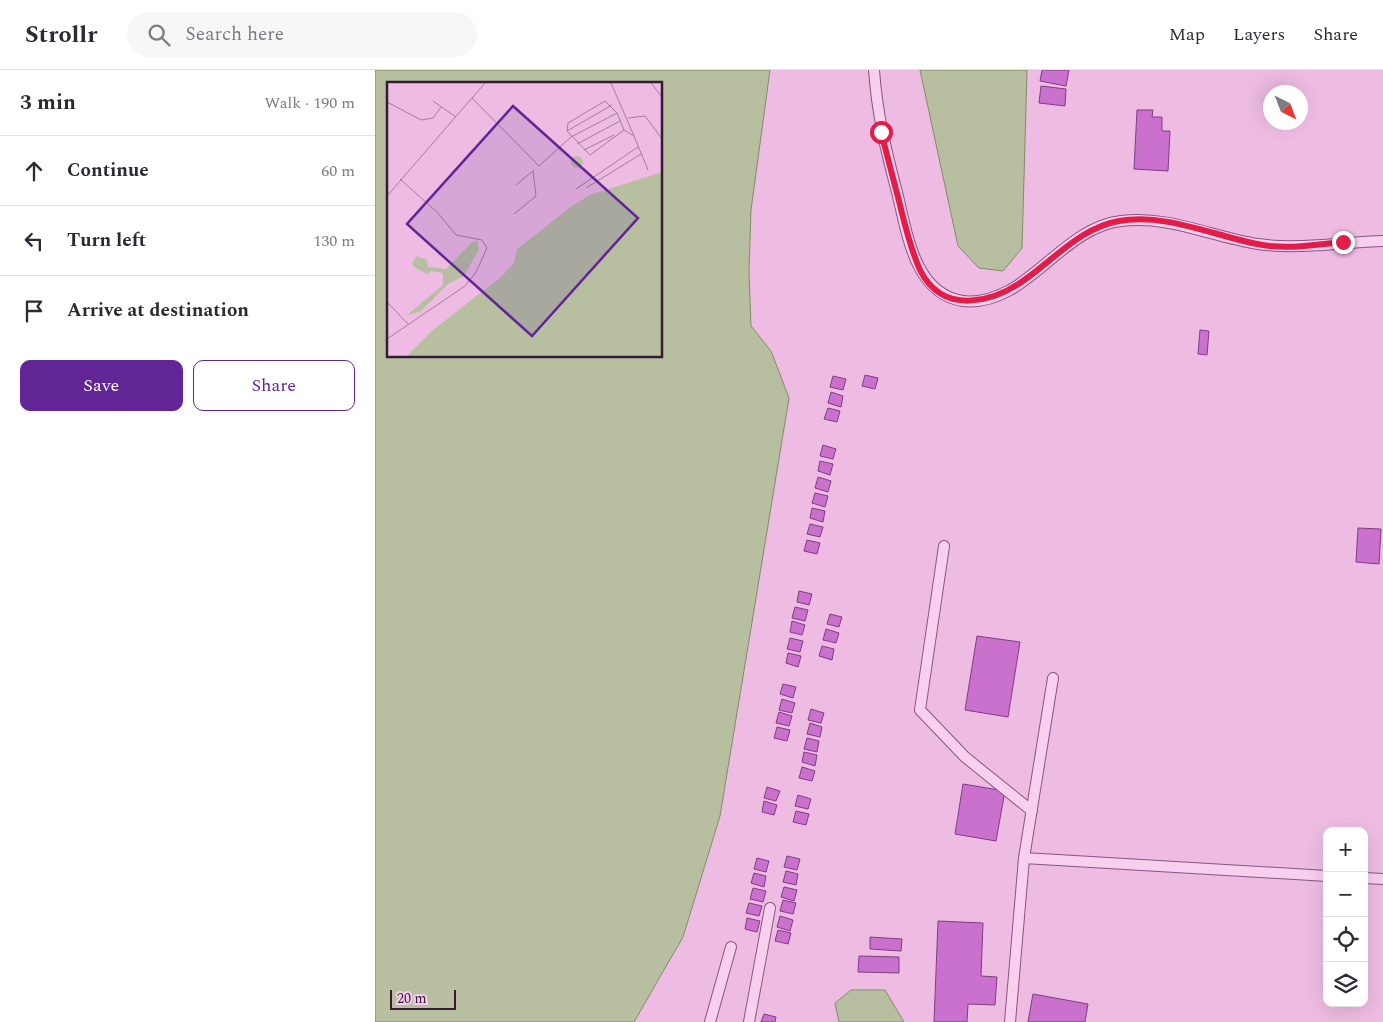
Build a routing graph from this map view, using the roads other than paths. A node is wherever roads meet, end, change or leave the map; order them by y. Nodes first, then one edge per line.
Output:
1 (874, 70) edge
2 (1383, 241) edge
3 (944, 546) dead end
4 (1053, 678) dead end
5 (1032, 811) junction
6 (1024, 858) junction
7 (1323, 876) edge
8 (1368, 878) edge
9 (1383, 879) edge
10 (770, 908) dead end
11 (731, 947) dead end
12 (711, 1022) edge
13 (749, 1022) edge
14 (1009, 1022) edge

1 - 2 lane
3 - 5 lane
4 - 5 lane
5 - 6 lane
6 - 7 lane
6 - 14 lane
8 - 9 lane
10 - 13 lane
11 - 12 lane

